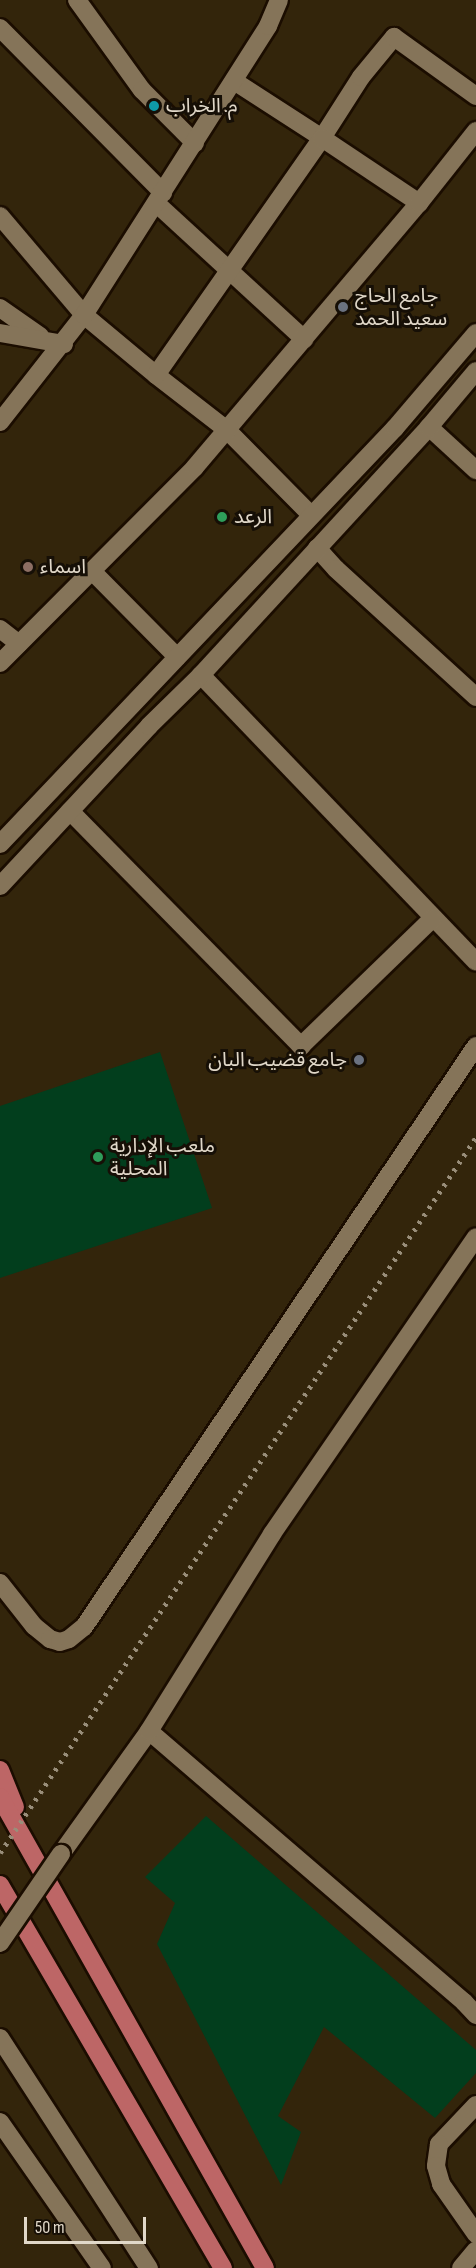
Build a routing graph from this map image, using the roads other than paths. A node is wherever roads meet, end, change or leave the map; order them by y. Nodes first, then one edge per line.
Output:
1 (77, 0) edge
2 (279, 0) edge
3 (0, 28) edge
4 (234, 81) junction
5 (476, 96) edge
6 (476, 131) edge
7 (322, 138) junction
8 (195, 143) junction
9 (160, 199) junction
10 (419, 203) junction
11 (0, 216) edge
12 (228, 271) junction
13 (0, 308) edge
14 (84, 315) junction
15 (0, 333) edge
16 (476, 333) edge
17 (304, 339) junction
18 (45, 340) junction
19 (64, 344) junction
20 (156, 375) junction
21 (475, 376) edge
22 (0, 422) edge
23 (429, 427) junction
24 (227, 430) junction
25 (476, 470) edge
26 (311, 515) junction
27 (317, 548) junction
28 (92, 572) junction
29 (0, 629) edge
30 (20, 644) junction
31 (177, 657) junction
32 (0, 663) edge
33 (201, 675) junction
34 (476, 697) edge
35 (70, 811) junction
36 (0, 844) edge
37 (0, 886) edge
38 (432, 919) junction
39 (476, 962) edge
40 (476, 1046) edge
41 (476, 1237) edge
42 (0, 1583) edge
43 (149, 1731) junction
44 (0, 1770) edge
45 (0, 1797) edge
46 (36, 1861) junction
47 (0, 1885) edge
48 (0, 1942) edge
49 (472, 2002) edge
50 (0, 2038) edge
51 (476, 2105) edge
52 (0, 2122) edge
53 (476, 2234) edge
54 (476, 2250) edge
55 (102, 2268) edge
56 (149, 2268) edge
57 (223, 2268) edge
58 (265, 2268) edge
59 (461, 2268) edge

1 - 8 street
2 - 4 street
3 - 9 street
4 - 7 street
4 - 8 street
5 - 7 street
6 - 10 street
7 - 10 street
7 - 12 street
8 - 9 street
9 - 12 street
9 - 14 street
10 - 17 street
11 - 14 street
12 - 17 street
12 - 20 street
13 - 18 street
14 - 19 street
14 - 20 street
15 - 18 street
16 - 26 street
17 - 24 street
18 - 19 street
19 - 22 street
20 - 24 street
21 - 23 street
23 - 25 street
23 - 27 street
24 - 26 street
24 - 28 street
26 - 31 street
27 - 33 street
27 - 34 street
28 - 30 street
28 - 31 street
29 - 30 street
30 - 32 street
31 - 36 street
33 - 35 street
33 - 38 street
35 - 37 street
35 - 38 street
38 - 39 street
40 - 42 street
41 - 43 street
43 - 48 street, bridge
43 - 49 street
44 - 46 main road
45 - 46 main road
46 - 58 main road
47 - 57 main road
50 - 56 street
51 - 53 street
52 - 55 street
54 - 59 street

